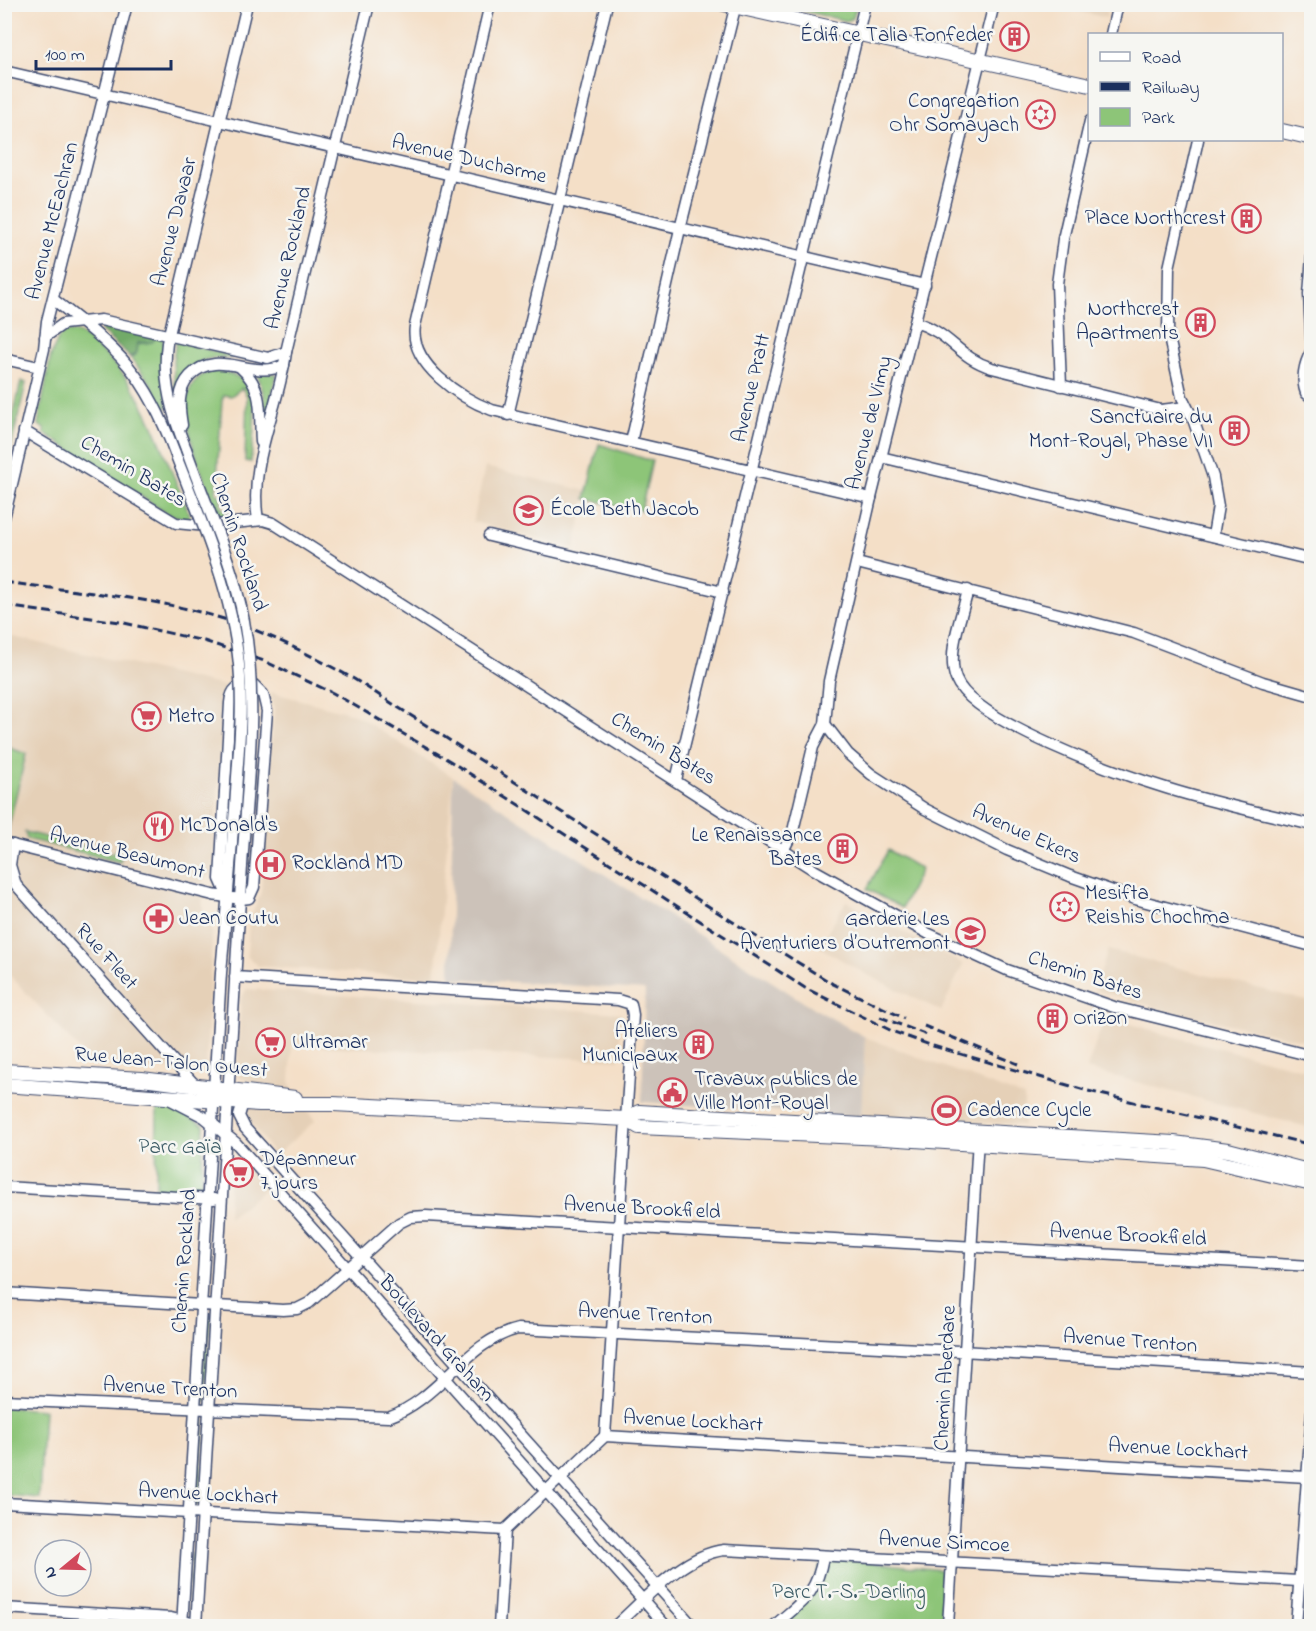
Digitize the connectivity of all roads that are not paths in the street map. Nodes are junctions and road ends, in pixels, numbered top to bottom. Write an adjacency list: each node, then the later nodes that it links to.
1 (6, 4): 11 (street)
2 (127, 4): 17 (street, Avenue McEachran)
3 (247, 4): 18 (street, Avenue Davaar)
4 (369, 4): 23 (street, Avenue Rockland)
5 (490, 4): 24 (street)
6 (607, 4): 25 (street)
7 (865, 4): 13 (street, Avenue Pratt)
8 (994, 4): 14 (street, Avenue de Vimy)
9 (1118, 4): 12 (street)
10 (732, 5): 13 (main road); 26 (street)
11 (4, 9)
12 (1111, 33)
13 (857, 36): 14 (main road); 28 (street, Avenue Pratt)
14 (981, 61): 16 (main road); 29 (street, Avenue de Vimy)
15 (4, 71): 17 (street, Avenue Ducharme)
16 (1088, 85)
17 (105, 94): 18 (street, Avenue Ducharme); 30 (street, Avenue McEachran)
18 (219, 122): 23 (street, Avenue Ducharme); 33 (street, Avenue Davaar)
19 (1088, 125): 41 (street)
20 (1283, 131): 21 (main road)
21 (1311, 138)
22 (1198, 141): 43 (street)
23 (335, 148): 24 (street, Avenue Ducharme); 35 (street, Avenue Rockland)
24 (451, 176): 25 (street, Avenue Ducharme); 44 (street)
25 (561, 201): 26 (street, Avenue Ducharme); 44 (street)
26 (680, 229): 28 (street, Avenue Ducharme); 46 (street)
27 (1311, 257): 36 (street)
28 (802, 258): 29 (street, Avenue Ducharme); 50 (street, Avenue Pratt)
29 (925, 285): 32 (street, Avenue de Vimy)
30 (54, 300): 31 (street); 34 (street, Avenue McEachran)
31 (81, 322): 33 (street); 34 (street); 48 (street)
32 (915, 322): 41 (street); 49 (street, Avenue de Vimy)
33 (168, 335): 35 (street); 48 (street, Avenue Davaar)
34 (45, 337): 39 (street, Avenue McEachran)
35 (286, 352): 38 (street, Avenue Rockland)
36 (1311, 352): 42 (street)
37 (4, 359): 39 (street)
38 (284, 365): 40 (street); 47 (street, Avenue Rockland)
39 (39, 367): 45 (street, Avenue McEachran)
40 (240, 367): 47 (street); 48 (street)
41 (1061, 386): 43 (street)
42 (1311, 398)
43 (1186, 407): 55 (street)
44 (508, 415): 46 (street)
45 (24, 431): 52 (street, Avenue McEachran); 53 (street, Chemin Bates)
46 (631, 442): 50 (street)
47 (261, 446): 53 (street, Avenue Rockland)
48 (181, 451): 66 (street, Chemin Rockland, bridge); 67 (street, Chemin Rockland, bridge)
49 (881, 457): 51 (street, Avenue de Vimy); 55 (street)
50 (753, 471): 51 (street); 59 (street, Avenue Pratt)
51 (871, 498): 57 (street, Avenue de Vimy)
52 (4, 518)
53 (258, 520): 62 (street, Chemin Bates)
54 (489, 536): 59 (street)
55 (1213, 536): 56 (street)
56 (1311, 560)
57 (857, 563): 58 (street); 61 (street, Avenue de Vimy)
58 (968, 590): 60 (street); 63 (street)
59 (723, 592): 62 (street, Avenue Pratt)
60 (1311, 696)
61 (825, 724): 65 (street, Avenue de Vimy); 68 (street, Avenue Ekers)
62 (676, 780): 65 (street, Chemin Bates)
63 (1311, 825)
64 (9, 844): 66 (street, Avenue Beaumont); 73 (street, Rue Fleet)
65 (784, 849): 70 (street, Chemin Bates)
66 (228, 897): 67 (street, Avenue Beaumont); 67 (street, Chemin Rockland); 74 (street, Chemin Rockland)
67 (240, 898): 69 (street, Chemin Rockland)
68 (1311, 946)
69 (235, 977): 74 (street, Chemin Rockland); 78 (street)
70 (1311, 1056)
71 (4, 1071): 73 (main road, Rue Jean-Talon Ouest)
72 (4, 1085): 75 (main road, Rue Jean-Talon Ouest)
73 (195, 1085): 74 (main road, Rue Jean-Talon Ouest)
74 (221, 1094): 75 (main road, Rue Jean-Talon Ouest); 76 (main road, Rue Jean-Talon Ouest); 77 (main road, Rue Jean-Talon Ouest); 79 (street, Chemin Rockland); 81 (street, Chemin Rockland)
75 (162, 1096): 79 (street, Boulevard Graham)
76 (243, 1103): 77 (main road, Rue Jean-Talon Ouest); 80 (street)
77 (333, 1104): 78 (main road, Rue Jean-Talon Ouest)
78 (626, 1119): 82 (main road, Rue Jean-Talon Ouest); 91 (street)
79 (213, 1124): 81 (street, Boulevard Graham); 89 (street, Chemin Rockland)
80 (248, 1132): 83 (street); 93 (street, Boulevard Graham)
81 (225, 1134): 83 (street, Boulevard Graham); 85 (street, Chemin Rockland)
82 (978, 1137): 86 (main road, Rue Jean-Talon Ouest); 87 (main road, Rue Jean-Talon Ouest); 92 (street, Chemin Aberdare)
83 (236, 1143): 84 (street, Boulevard Graham)
84 (246, 1153): 85 (street); 95 (street, Boulevard Graham)
85 (223, 1161): 90 (street, Chemin Rockland)
86 (1311, 1172)
87 (1311, 1184)
88 (4, 1187): 89 (street)
89 (208, 1199): 90 (street); 97 (street, Chemin Rockland)
90 (220, 1200): 98 (street, Chemin Rockland)
91 (619, 1227): 92 (street, Avenue Brookfield); 93 (street, Avenue Brookfield); 99 (street)
92 (972, 1247): 94 (street, Avenue Brookfield); 100 (street, Chemin Aberdare)
93 (361, 1256): 95 (street, Avenue Brookfield); 101 (street, Boulevard Graham)
94 (1311, 1266)
95 (348, 1269): 98 (street, Avenue Brookfield); 103 (street, Boulevard Graham)
96 (4, 1293): 97 (street, Avenue Brookfield)
97 (201, 1304): 98 (street, Avenue Brookfield); 105 (street, Chemin Rockland)
98 (214, 1305): 106 (street, Chemin Rockland)
99 (612, 1332): 100 (street, Avenue Trenton); 101 (street, Avenue Trenton); 108 (street)
100 (967, 1352): 102 (street, Avenue Trenton); 109 (street, Chemin Aberdare)
101 (460, 1366): 103 (street, Avenue Trenton); 111 (street, Boulevard Graham)
102 (1311, 1372)
103 (446, 1379): 106 (street, Avenue Trenton); 112 (street, Boulevard Graham)
104 (4, 1400): 105 (street, Avenue Trenton)
105 (195, 1409): 106 (street, Avenue Trenton); 114 (street, Chemin Rockland)
106 (209, 1410): 115 (street, Chemin Rockland)
107 (1311, 1412): 110 (street)
108 (605, 1436): 109 (street, Avenue Lockhart); 111 (street, Avenue Lockhart)
109 (961, 1458): 110 (street, Avenue Lockhart); 118 (street, Chemin Aberdare)
110 (1307, 1477): 119 (street)
111 (560, 1478): 112 (street, Avenue Lockhart); 120 (street, Boulevard Graham)
112 (545, 1491): 116 (street, Avenue Lockhart); 121 (street, Boulevard Graham)
113 (4, 1503): 114 (street, Avenue Lockhart)
114 (189, 1513): 115 (street, Avenue Lockhart); 123 (street, Chemin Rockland)
115 (202, 1514): 116 (street, Avenue Lockhart); 124 (street, Chemin Rockland)
116 (505, 1530): 125 (street)
117 (824, 1557): 118 (street, Avenue Simcoe); 120 (street, Avenue Simcoe); 129 (street)
118 (954, 1563): 119 (street, Avenue Simcoe); 130 (street, Chemin Aberdare)
119 (1298, 1581): 131 (street)
120 (658, 1588): 121 (street, Avenue Simcoe); 128 (street, Boulevard Graham)
121 (643, 1601): 126 (street, Avenue Simcoe); 127 (street, Boulevard Graham)
122 (4, 1608): 123 (street)
123 (182, 1623): 124 (street)
124 (199, 1625)
125 (499, 1626)
126 (615, 1626)
127 (666, 1626)
128 (693, 1626)
129 (774, 1626)
130 (948, 1626)
131 (1296, 1626)

